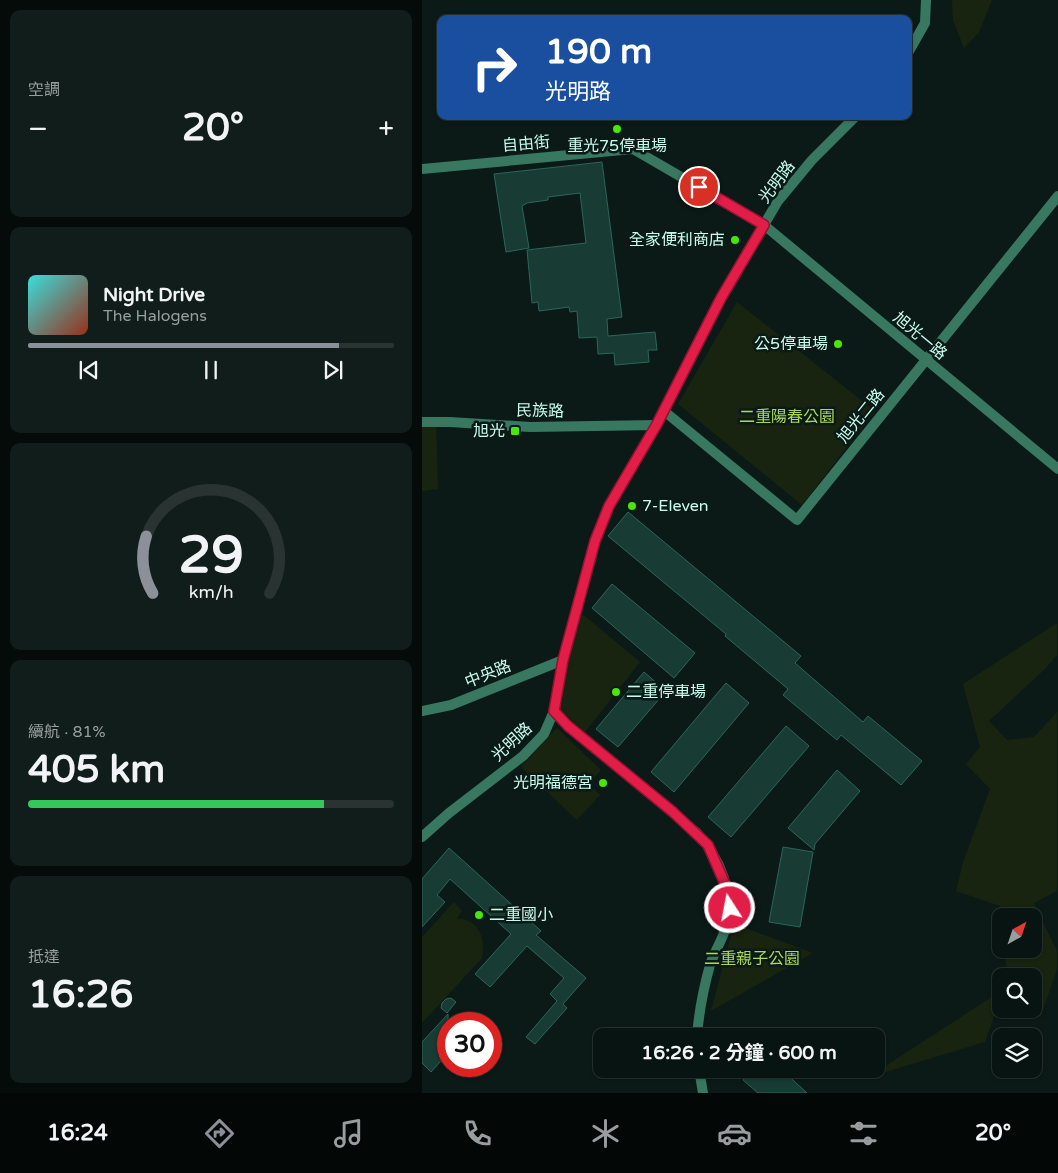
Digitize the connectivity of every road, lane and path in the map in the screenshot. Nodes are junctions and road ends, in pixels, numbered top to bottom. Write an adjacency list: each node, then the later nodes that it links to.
1 (926, 0): 2 (street)
2 (912, 46)
3 (852, 120): 7 (street, 光明路)
4 (634, 149): 5 (street, 自由街); 7 (street, 旭光一路)
5 (422, 169)
6 (1058, 196): 8 (street, 旭光二路)
7 (764, 225): 8 (street, 旭光一路); 9 (street, 光明路)
8 (926, 360): 9 (street, 旭光二路); 12 (street, 旭光一路)
9 (664, 411): 11 (street, 光明路)
10 (422, 422): 11 (street, 民族路)
11 (657, 424): 13 (street, 光明路)
12 (1058, 470)
13 (563, 660): 14 (street, 中央路); 15 (street, 光明路)
14 (422, 711)
15 (554, 711): 16 (street, 光明路); 17 (street)
16 (422, 837)
17 (698, 1028)
18 (701, 1078): 19 (street)
19 (703, 1093)

